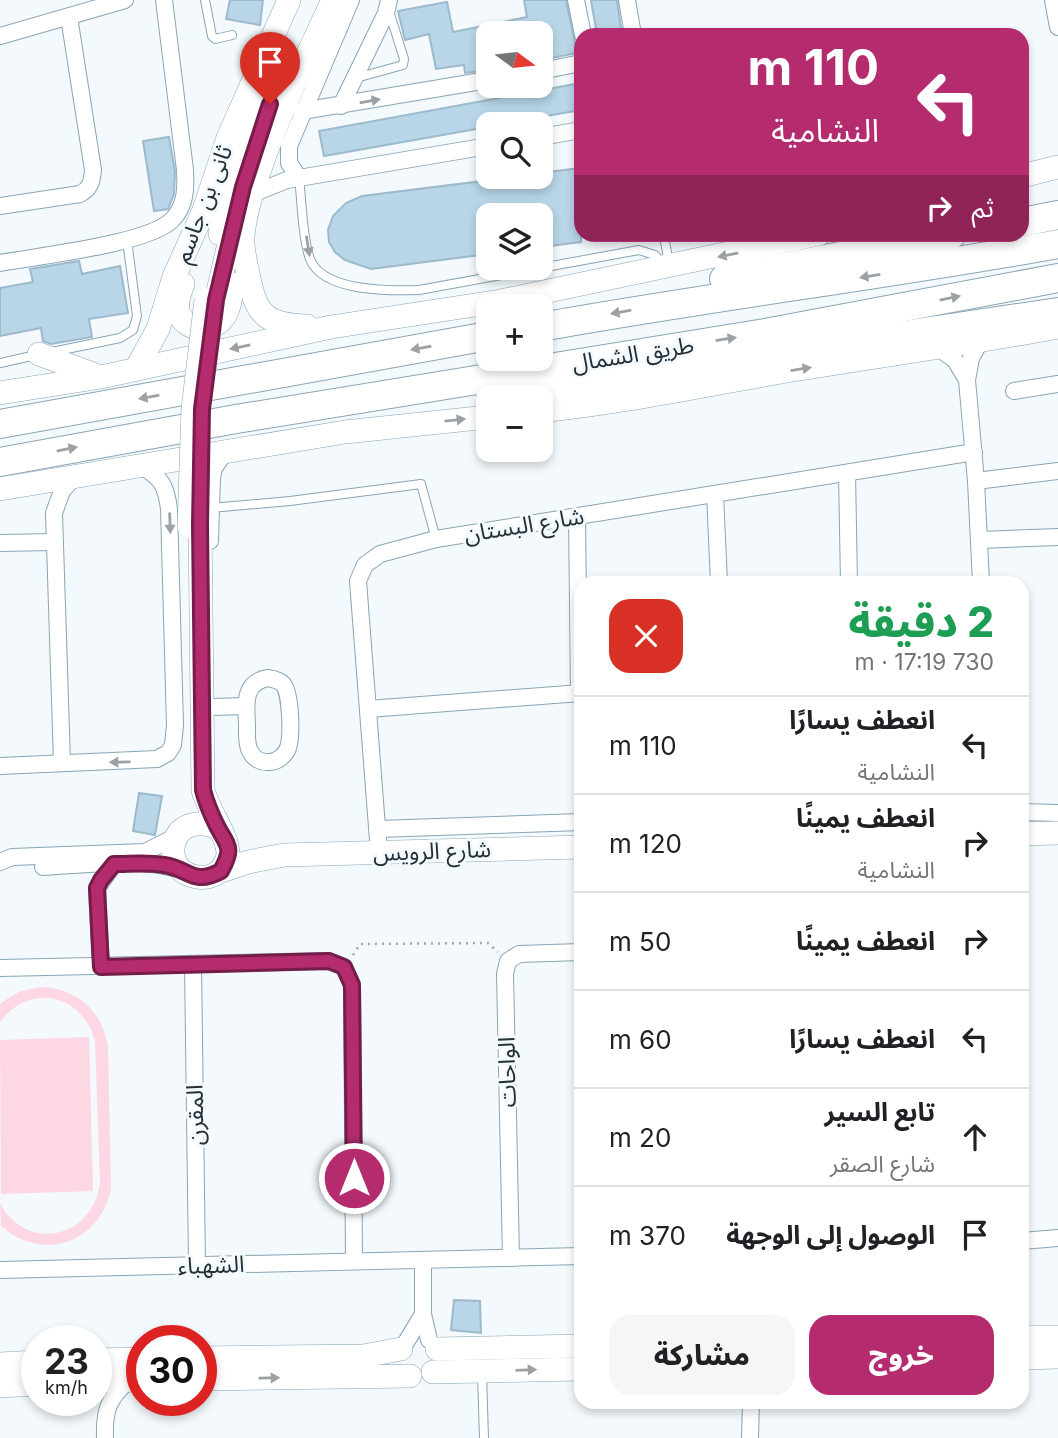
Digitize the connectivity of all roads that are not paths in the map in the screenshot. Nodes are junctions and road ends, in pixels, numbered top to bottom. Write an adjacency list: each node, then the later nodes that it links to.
1 (164, 0): 39 (street)
2 (205, 0): 17 (lane)
3 (289, 0): 35 (main road, ثانى بن جاسم)
4 (304, 0): 47 (main road)
5 (316, 0): 47 (main road)
6 (332, 0): 33 (main road, ثانى بن جاسم)
7 (351, 0): 24 (street)
8 (576, 0): 15 (street)
9 (627, 0): 16 (street)
10 (1053, 0): 14 (street)
11 (116, 1): 13 (street)
12 (388, 4): 21 (street); 21 (lane)
13 (69, 17): 18 (street); 34 (street)
14 (1058, 27)
15 (582, 28)
16 (632, 28)
17 (232, 35)
18 (0, 36)
19 (574, 64): 20 (street)
20 (553, 69)
21 (356, 78): 23 (street)
22 (476, 82): 23 (street, one-way to 22)
23 (341, 106): 24 (street)
24 (302, 111): 30 (street)
25 (574, 131): 26 (street)
26 (553, 135)
27 (476, 148): 30 (street)
28 (1058, 167): 29 (main road)
29 (1029, 174)
30 (299, 178): 33 (street); 45 (lane, one-way to 45)
31 (1058, 181): 32 (main road)
32 (1029, 187)
33 (252, 194): 38 (main road, ثانى بن جاسم)
34 (1, 202)
35 (204, 210): 38 (main road); 58 (main road, ثانى بن جاسم)
36 (1058, 215): 37 (highway)
37 (1029, 221)
38 (243, 239): 51 (main road, ثانى بن جاسم)
39 (127, 240): 44 (street); 56 (lane)
40 (665, 242): 45 (lane)
41 (783, 242): 45 (main road, one-way to 45)
42 (911, 242): 48 (highway)
43 (1058, 244): 48 (highway, طريق الشمال, one-way to 48)
44 (0, 263)
45 (667, 268): 51 (main road)
46 (1058, 278): 71 (highway, طريق الشمال, one-way to 46)
47 (211, 300): 83 (main road, bridge)
48 (660, 305): 50 (highway, طريق الشمال, one-way to 50)
49 (1058, 312): 62 (highway)
50 (553, 325)
51 (331, 327): 58 (main road, one-way to 58)
52 (1058, 327): 54 (main road, طريق الشمال)
53 (476, 338): 70 (highway, one-way to 70)
54 (980, 342): 55 (main road, طريق الشمال); 60 (street)
55 (938, 348): 60 (street); 63 (main road, طريق الشمال, one-way to 55)
56 (38, 354): 57 (lane); 59 (main road)
57 (0, 363)
58 (136, 369): 59 (main road)
59 (101, 377): 66 (main road)
60 (967, 380): 73 (street)
61 (1058, 384): 65 (street)
62 (566, 386): 63 (main road); 64 (highway)
63 (698, 386): 68 (main road, طريق الشمال)
64 (553, 388)
65 (1014, 391)
66 (0, 393)
67 (476, 399): 71 (highway)
68 (553, 410)
69 (476, 418): 72 (main road, one-way to 69)
70 (0, 424)
71 (206, 425): 74 (highway, طريق الشمال, one-way to 71)
72 (226, 451): 75 (main road); 83 (street)
73 (974, 452): 77 (street, شارع البستان); 79 (street)
74 (0, 462)
75 (141, 466): 78 (main road); 81 (street)
76 (1058, 471): 79 (street)
77 (847, 473): 82 (street, شارع البستان); 92 (street)
78 (75, 477): 80 (main road); 85 (street)
79 (976, 481): 88 (street)
80 (0, 489)
81 (167, 493): 83 (street); 98 (street, one-way to 98)
82 (715, 494): 84 (street, شارع البستان); 91 (street)
83 (202, 514): 87 (lane); 96 (street); 100 (main road); 105 (main road)
84 (577, 516): 87 (street, شارع البستان); 90 (street)
85 (54, 536): 89 (street); 98 (street)
86 (1058, 537): 88 (street)
87 (436, 539): 97 (street, شارع البستان)
88 (980, 540): 93 (street)
89 (0, 544)
90 (578, 576)
91 (719, 576)
92 (849, 576)
93 (981, 576)
94 (574, 693): 97 (street)
95 (246, 706): 95 (street); 96 (street)
96 (212, 708): 100 (street)
97 (368, 709): 104 (street, شارع البستان)
98 (62, 763): 99 (street)
99 (0, 766)
100 (203, 790): 107 (main road)
101 (1029, 813): 102 (street)
102 (1058, 813)
103 (574, 822): 104 (street)
104 (378, 829): 110 (street, شارع البستان)
105 (181, 831): 107 (main road); 112 (street); 115 (main road)
106 (1058, 833): 108 (main road)
107 (223, 834): 111 (main road, شارع الرويس); 116 (main road)
108 (1029, 834)
109 (574, 847): 110 (main road, شارع الرويس)
110 (379, 853): 111 (main road, شارع الرويس)
111 (284, 855): 116 (main road, شارع الرويس)
112 (2, 862): 114 (street)
113 (114, 864): 114 (street); 115 (street); 117 (street)
114 (76, 866): 117 (street)
115 (180, 870): 116 (main road)
116 (221, 871)
117 (97, 888): 120 (street)
118 (574, 952): 125 (street, الواحات)
119 (193, 964): 120 (street); 127 (street); 128 (street, المقرن)
120 (101, 967): 121 (street)
121 (0, 968)
122 (1058, 1238): 123 (street)
123 (1029, 1240)
124 (574, 1256): 125 (street, الشهباء)
125 (511, 1258): 126 (street, الشهباء)
126 (423, 1260): 127 (street, الشهباء); 130 (street)
127 (354, 1261): 128 (street, الشهباء)
128 (197, 1265): 129 (street, الشهباء)
129 (0, 1270)
130 (423, 1314): 133 (street); 135 (street)
131 (1029, 1337): 132 (main road)
132 (1058, 1337)
133 (433, 1345): 134 (main road); 135 (main road); 143 (main road)
134 (574, 1346)
135 (403, 1347): 137 (main road); 144 (main road)
136 (1058, 1357): 138 (main road)
137 (217, 1358)
138 (1029, 1358)
139 (21, 1363): 140 (main road)
140 (0, 1364)
141 (574, 1369): 142 (main road, one-way to 141)
142 (482, 1371): 143 (main road); 153 (lane)
143 (433, 1372): 144 (main road)
144 (410, 1376): 145 (main road, one-way to 144)
145 (217, 1379)
146 (21, 1385): 147 (main road)
147 (0, 1386)
148 (126, 1386): 149 (street)
149 (112, 1398)
150 (751, 1409): 154 (street)
151 (104, 1416): 152 (street)
152 (105, 1438)
153 (484, 1438)
154 (750, 1438)

